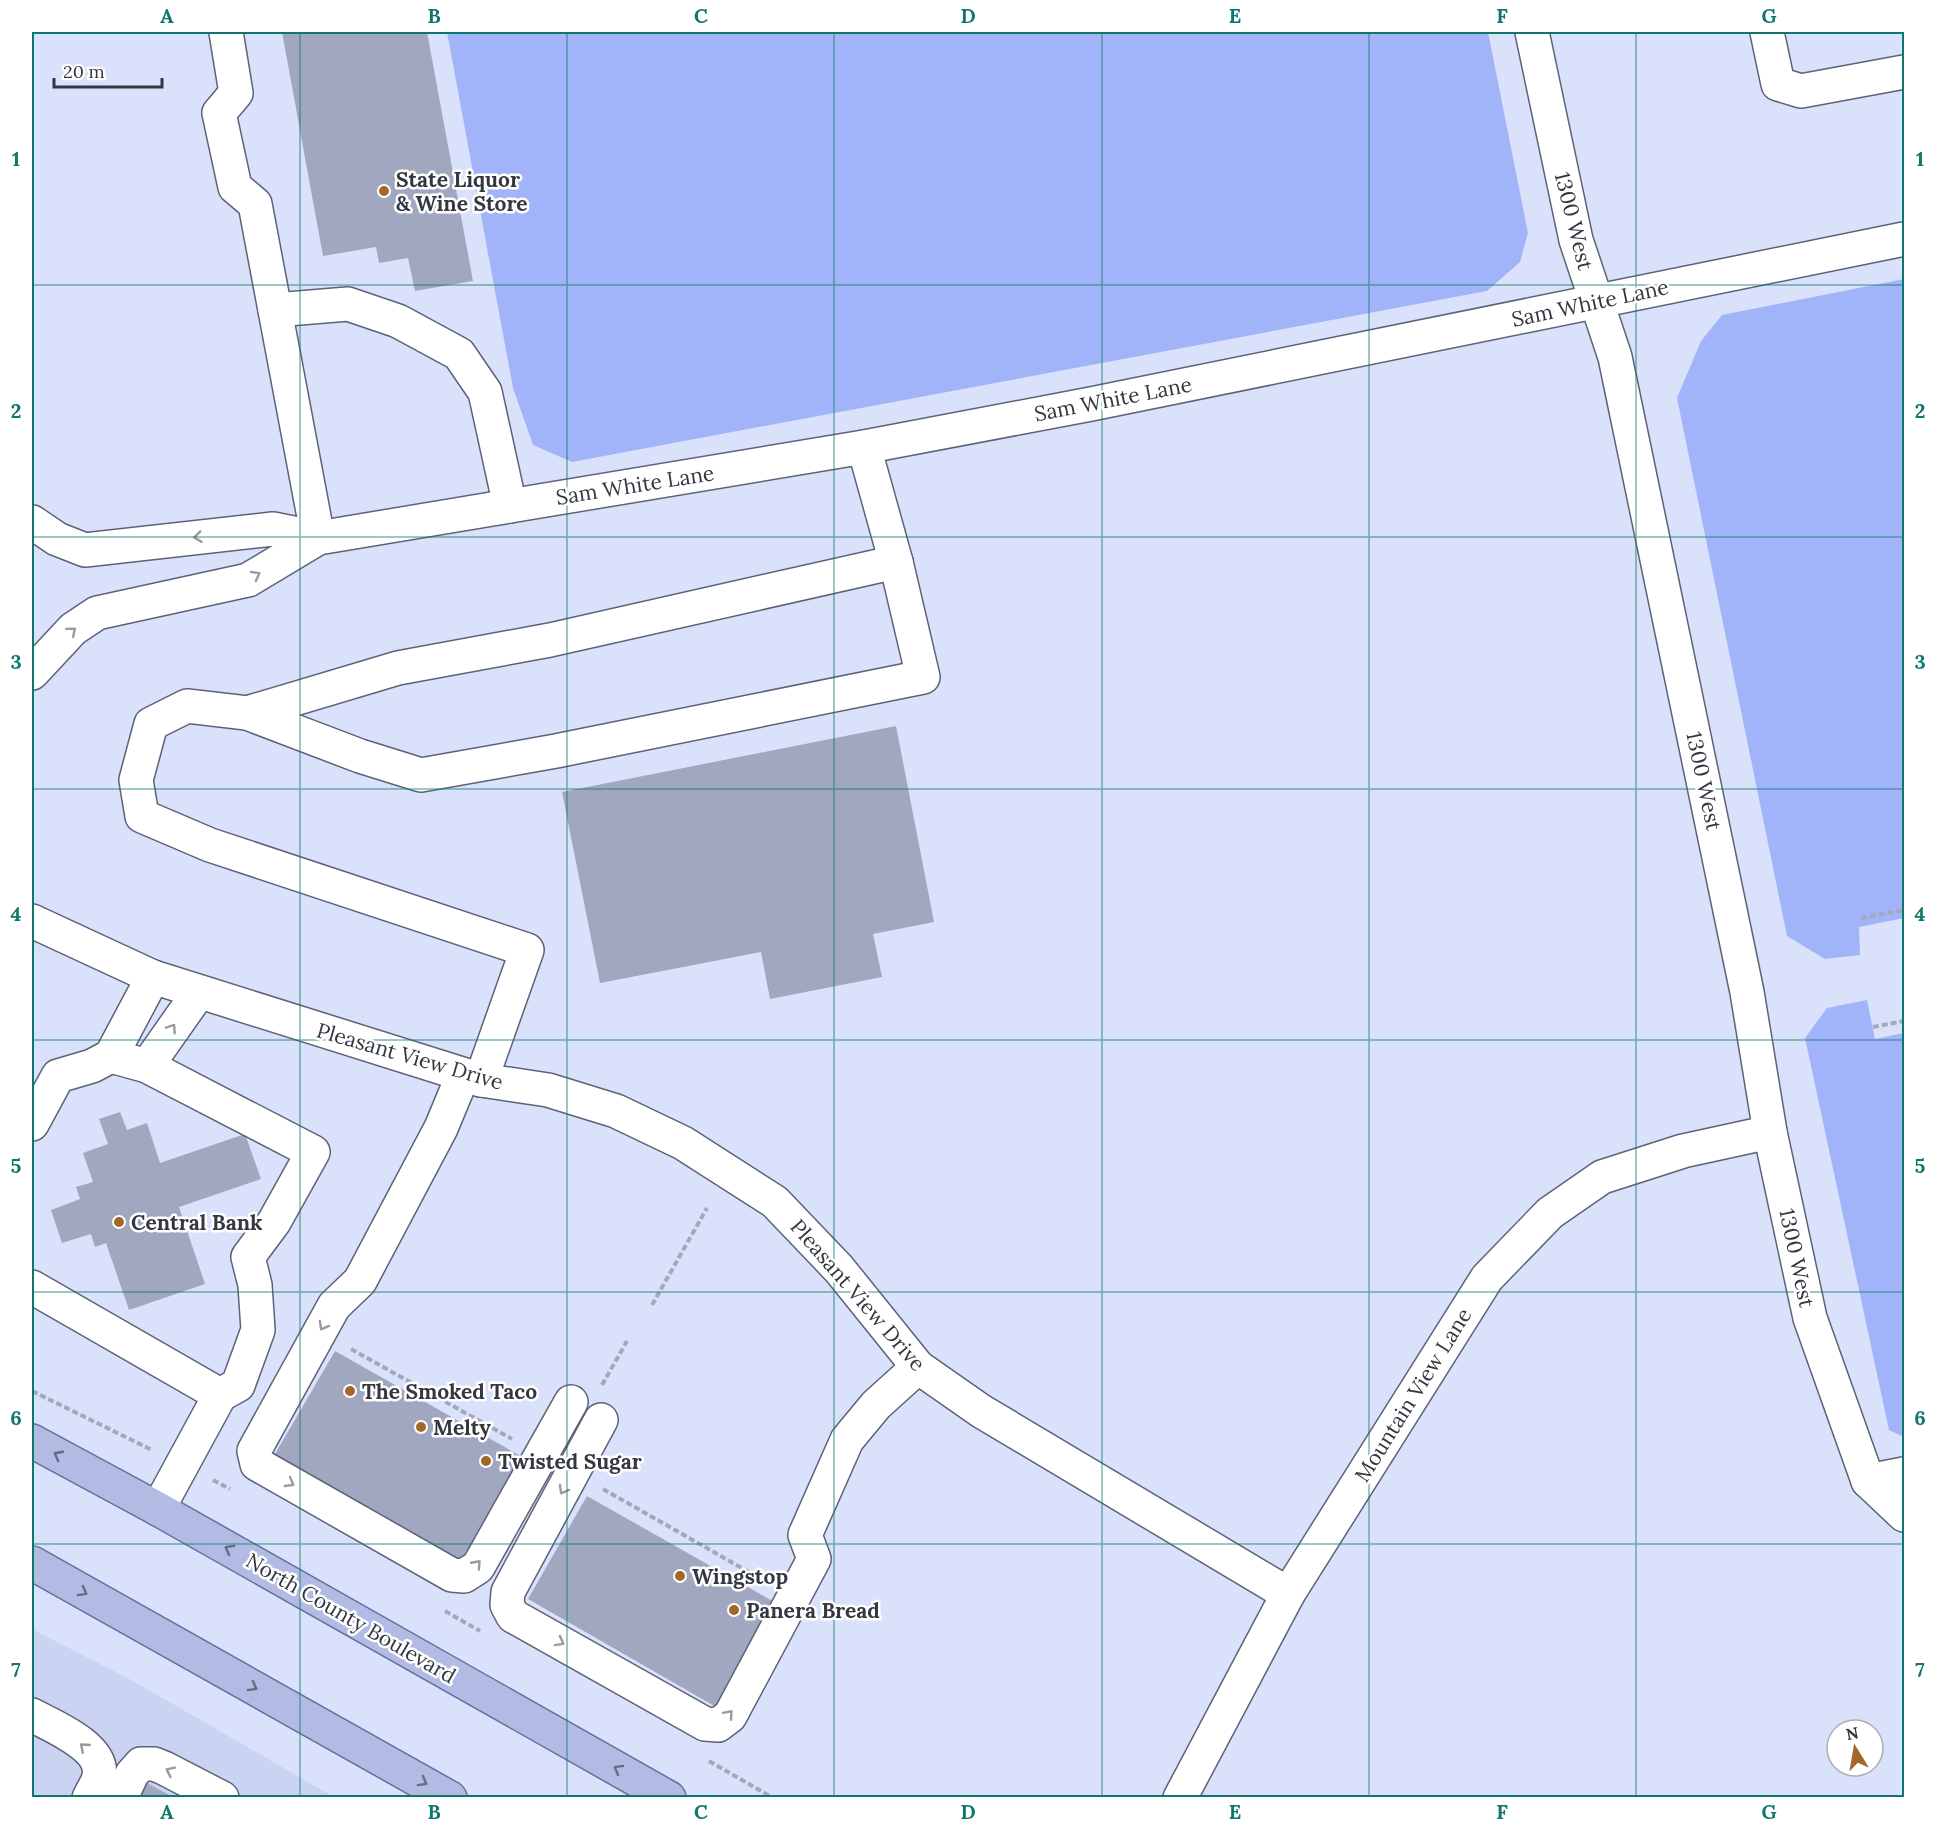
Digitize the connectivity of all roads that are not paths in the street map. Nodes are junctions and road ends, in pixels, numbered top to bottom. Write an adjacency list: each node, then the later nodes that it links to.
1 (226, 32): 7 (street)
2 (1532, 32): 6 (street, 1300 West)
3 (1767, 32): 4 (street)
4 (1905, 72)
5 (1905, 239): 6 (street, Sam White Lane)
6 (1597, 302): 8 (street, Sam White Lane); 22 (street, 1300 West)
7 (276, 310): 9 (street); 11 (street)
8 (864, 447): 9 (street, Sam White Lane); 12 (street)
9 (510, 506): 11 (street, Sam White Lane)
10 (32, 522): 11 (street, Sam White Lane, one-way to 10)
11 (318, 538): 13 (street, Sam White Lane, one-way to 11)
12 (896, 562): 14 (street); 14 (street)
13 (32, 673)
14 (248, 712): 20 (street)
15 (32, 921): 16 (street, Pleasant View Drive)
16 (153, 977): 17 (street, Pleasant View Drive); 18 (street)
17 (199, 992): 19 (street, one-way to 17); 20 (street, Pleasant View Drive)
18 (111, 1056): 19 (street); 21 (street)
19 (147, 1066): 25 (street)
20 (472, 1078): 24 (street, Pleasant View Drive); 24 (street, one-way to 24)
21 (32, 1124)
22 (1770, 1132): 28 (street, 1300 West); 32 (street, Mountain View Lane)
23 (32, 1287): 25 (street)
24 (918, 1367): 32 (street, Pleasant View Drive)
25 (220, 1395): 29 (street)
26 (32, 1441): 29 (main road, North County Boulevard, one-way to 26)
27 (1905, 1474): 28 (street)
28 (1868, 1481): 30 (street, 1300 West)
29 (158, 1509): 38 (main road, North County Boulevard, one-way to 29)
30 (1905, 1515)
31 (32, 1563): 37 (main road, one-way to 37)
32 (1288, 1594): 39 (street, Mountain View Lane)
33 (32, 1715): 34 (street, one-way to 33)
34 (89, 1797)
35 (121, 1797): 36 (street, one-way to 35)
36 (222, 1797)
37 (450, 1797)
38 (669, 1797)
39 (1180, 1797)

